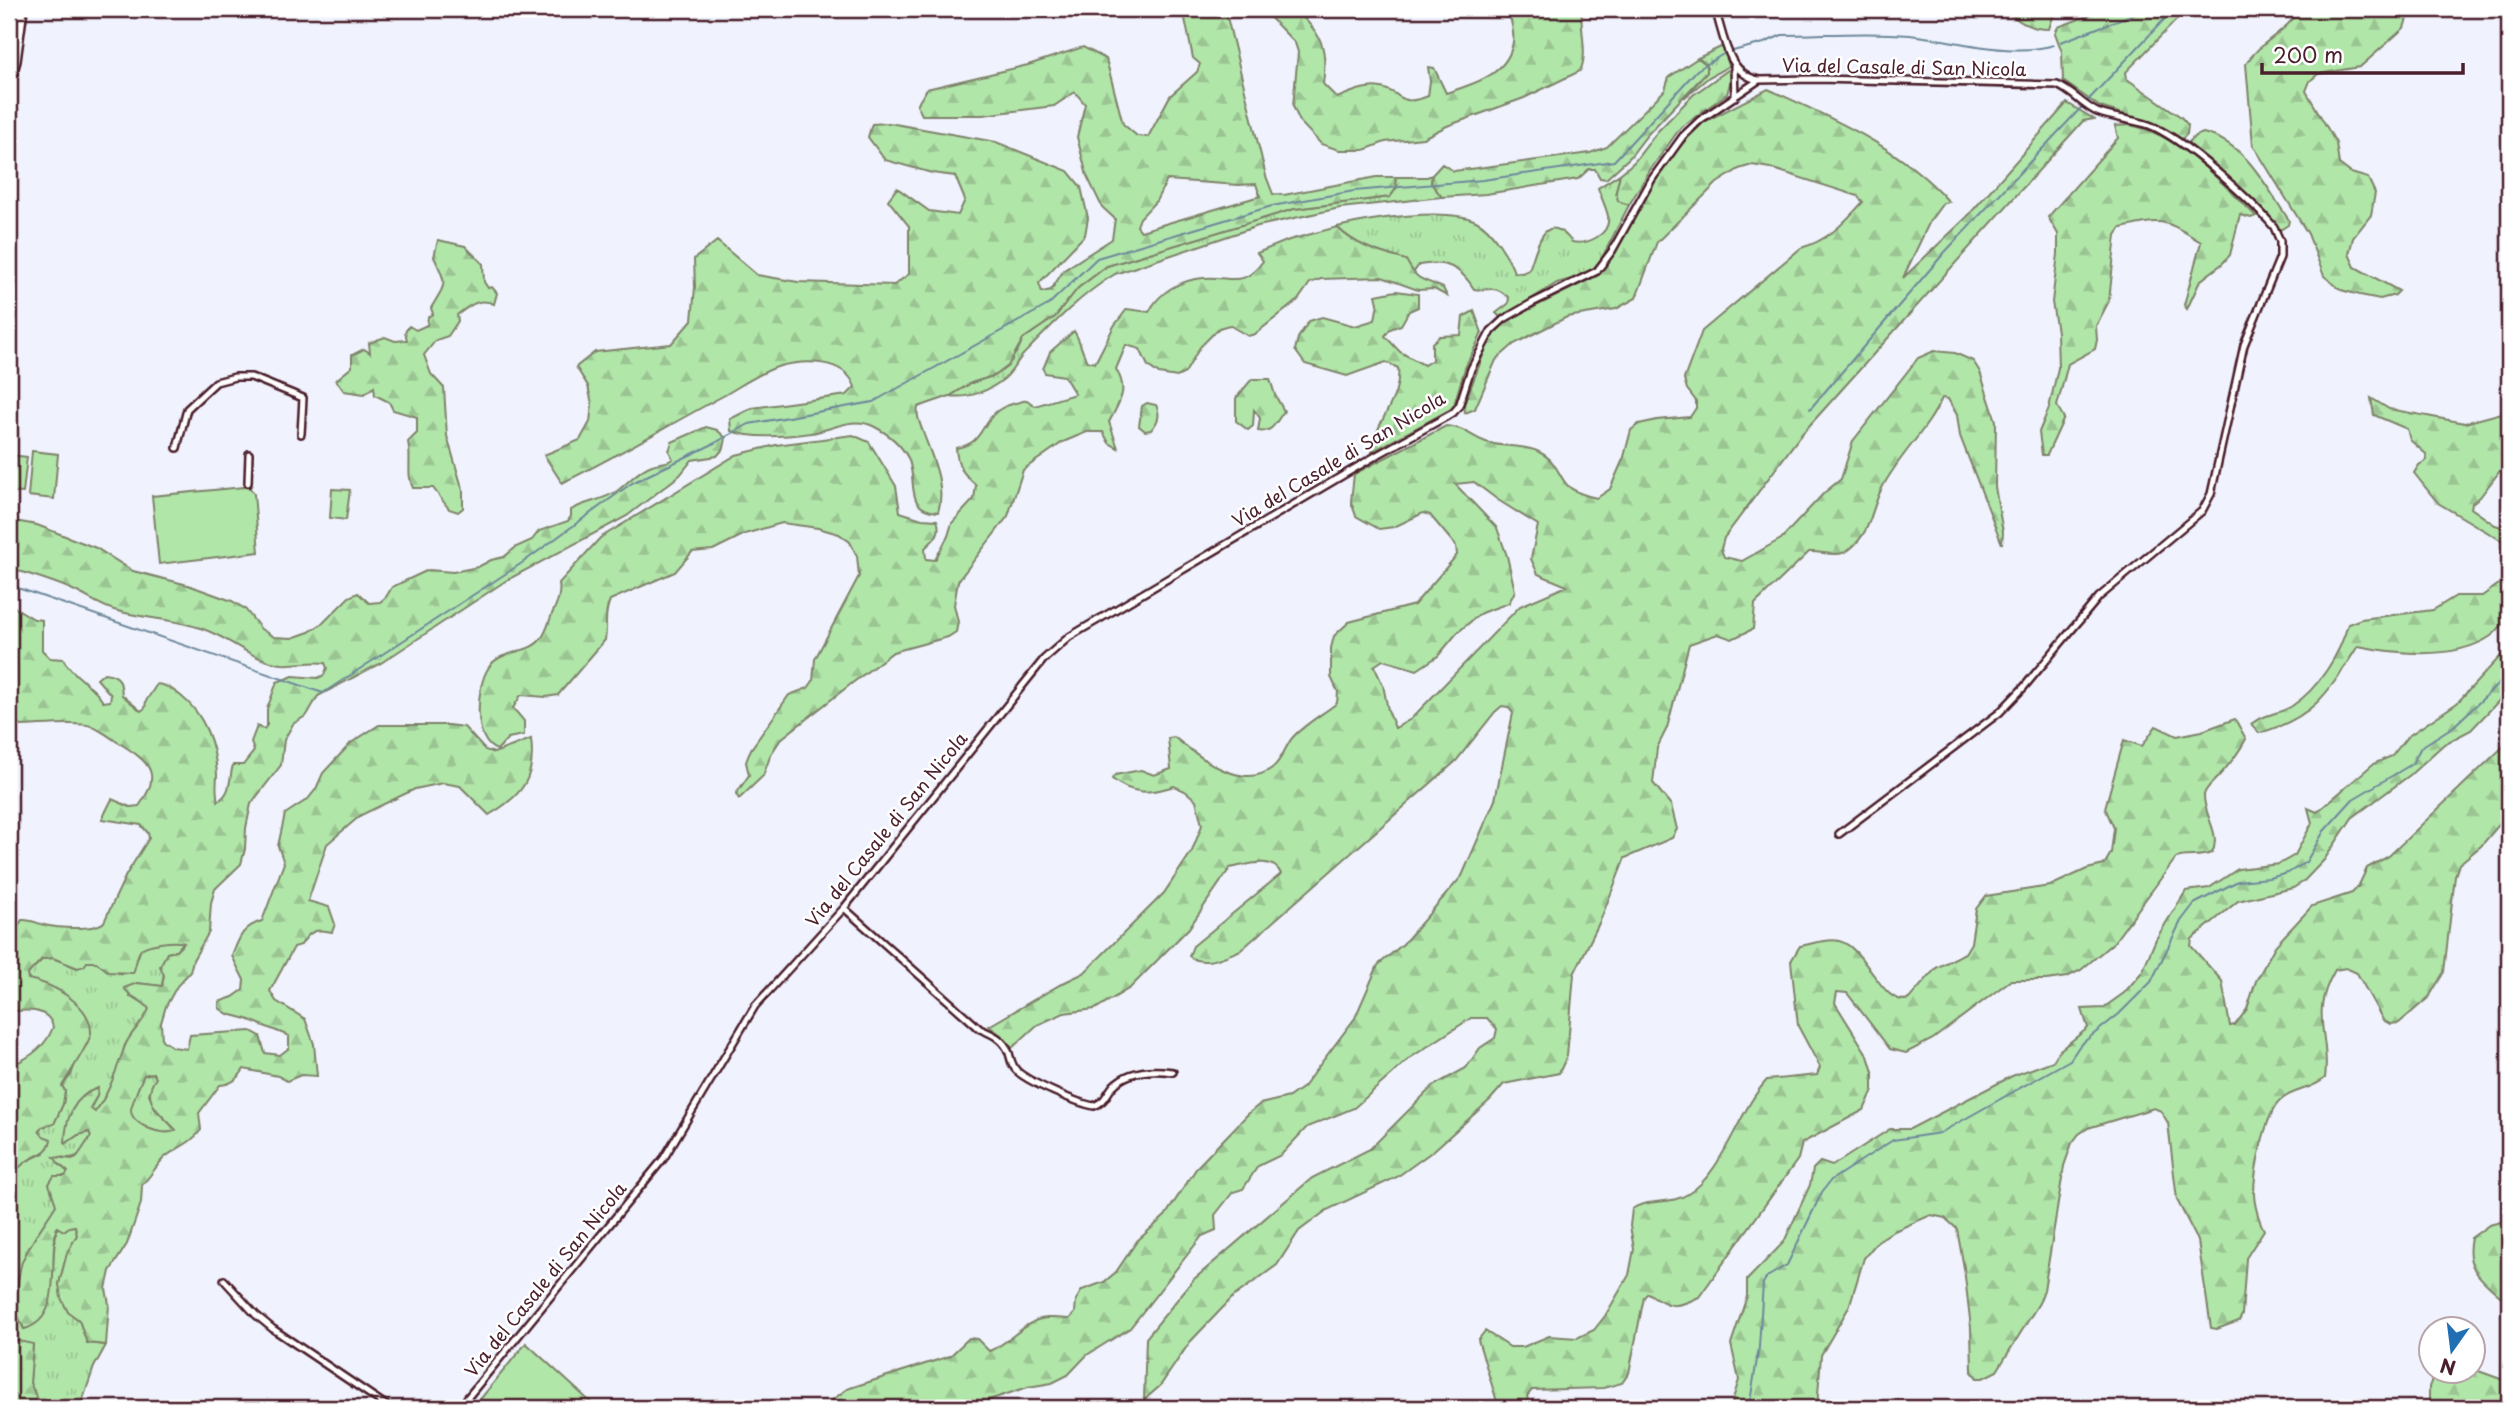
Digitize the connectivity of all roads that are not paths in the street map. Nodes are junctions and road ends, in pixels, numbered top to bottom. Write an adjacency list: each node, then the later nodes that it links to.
1 (23, 9): 5 (main road)
2 (1716, 9): 3 (street)
3 (1734, 66): 4 (street); 6 (street)
4 (1759, 80): 6 (street, Via del Casale di San Nicola); 11 (street, Via del Casale di San Nicola)
5 (9, 85)
6 (1735, 97): 12 (street, Via del Casale di San Nicola)
7 (301, 434): 8 (street)
8 (177, 448)
9 (249, 454): 10 (street)
10 (248, 483)
11 (1839, 834)
12 (844, 908): 13 (street); 16 (street, Via del Casale di San Nicola)
13 (1173, 1072)
14 (225, 1280): 15 (street)
15 (390, 1408)
16 (459, 1408)

